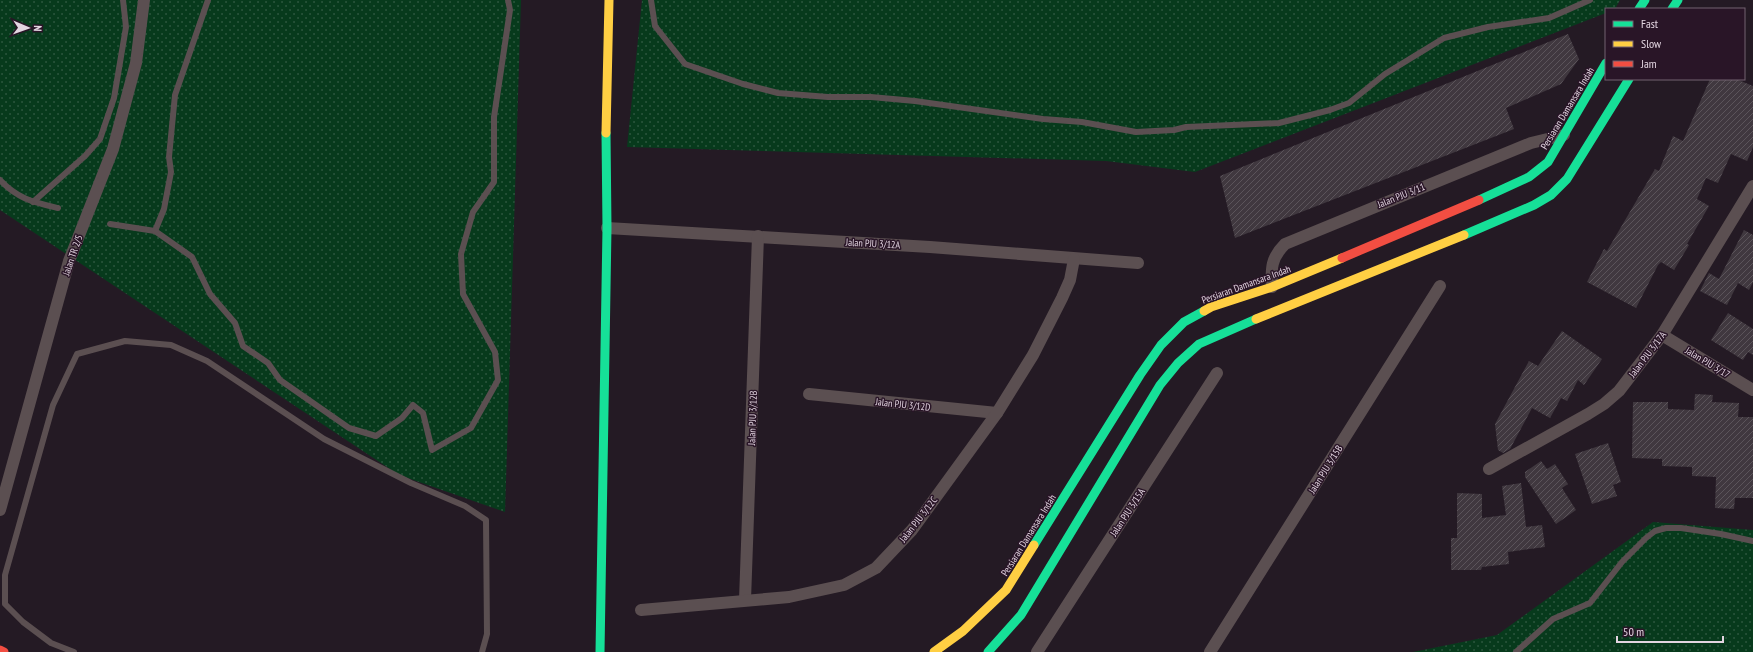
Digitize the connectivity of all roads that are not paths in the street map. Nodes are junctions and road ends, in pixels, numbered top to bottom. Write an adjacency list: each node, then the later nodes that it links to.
1 (123, 0): 13 (lane)
2 (144, 0): 29 (street, Jalan TR 2/5)
3 (208, 0): 17 (lane)
4 (508, 0): 17 (lane)
5 (609, 0): 16 (main road)
6 (650, 0): 7 (lane)
7 (1590, 0)
8 (1605, 65): 10 (main road, Persiaran Damansara Indah)
9 (1628, 80): 40 (main road)
10 (1564, 135): 22 (main road, Persiaran Damansara Indah); 22 (street, Jalan PJU 3/11)
11 (0, 180): 13 (lane)
12 (1753, 186): 23 (street, Jalan PJU 3/17A)
13 (33, 202): 14 (lane)
14 (58, 208)
15 (110, 224): 17 (lane)
16 (607, 228): 18 (street, Jalan PJU 3/12A); 38 (main road)
17 (155, 232)
18 (758, 236): 19 (street, Jalan PJU 3/12A); 31 (street, Jalan PJU 3/12B)
19 (1074, 259): 20 (street, Jalan PJU 3/12A); 27 (street, Jalan PJU 3/12C)
20 (1138, 262)
21 (1440, 286): 42 (street, Jalan PJU 3/15B)
22 (1272, 288): 33 (main road, Persiaran Damansara Indah)
23 (1662, 335): 25 (street, Jalan PJU 3/17); 28 (street, Jalan PJU 3/17A)
24 (1217, 373): 41 (street, Jalan PJU 3/15A)
25 (1753, 390)
26 (809, 394): 27 (street, Jalan PJU 3/12D)
27 (997, 413): 31 (street, Jalan PJU 3/12C)
28 (1489, 469)
29 (0, 510)
30 (1753, 541): 43 (lane)
31 (745, 600): 32 (street, Jalan PJU 3/12C)
32 (641, 610)
33 (950, 648): 39 (main road, Persiaran Damansara Indah)
34 (0, 650): 35 (main road)
35 (4, 652)
36 (74, 652): 37 (lane)
37 (482, 652)
38 (600, 652)
39 (934, 652)
40 (988, 652)
41 (1037, 652)
42 (1210, 652)
43 (1516, 652)

